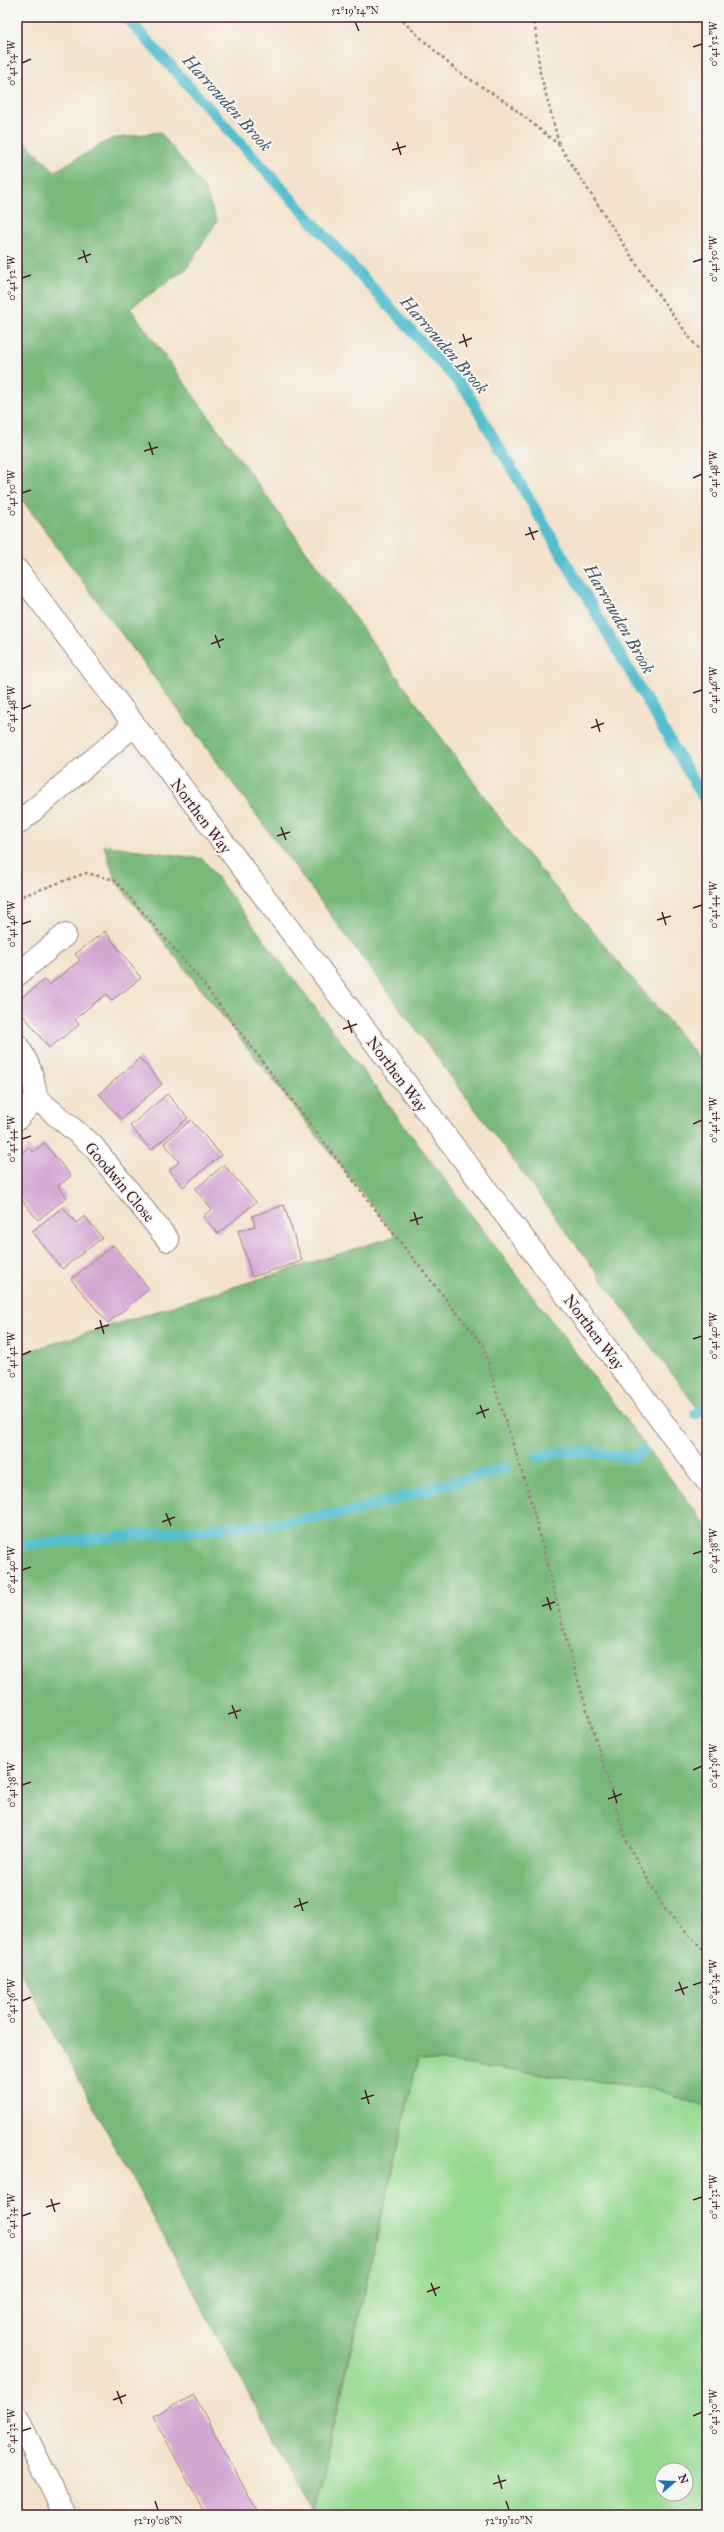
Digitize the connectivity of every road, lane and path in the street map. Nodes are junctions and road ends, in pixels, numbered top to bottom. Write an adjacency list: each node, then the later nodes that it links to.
1 (398, 17): 3 (path)
2 (534, 17): 3 (path)
3 (559, 145): 4 (path)
4 (707, 361)
5 (17, 570): 6 (main road, Northen Way)
6 (133, 726): 7 (main road); 15 (main road, Northen Way)
7 (17, 824)
8 (17, 898): 16 (path)
9 (65, 935): 10 (main road)
10 (17, 975)
11 (17, 1045): 12 (main road)
12 (36, 1098): 13 (main road); 14 (main road, Goodwin Close)
13 (17, 1119)
14 (168, 1240)
15 (707, 1481)
16 (707, 1955)
17 (17, 2417): 18 (main road)
18 (65, 2515)

